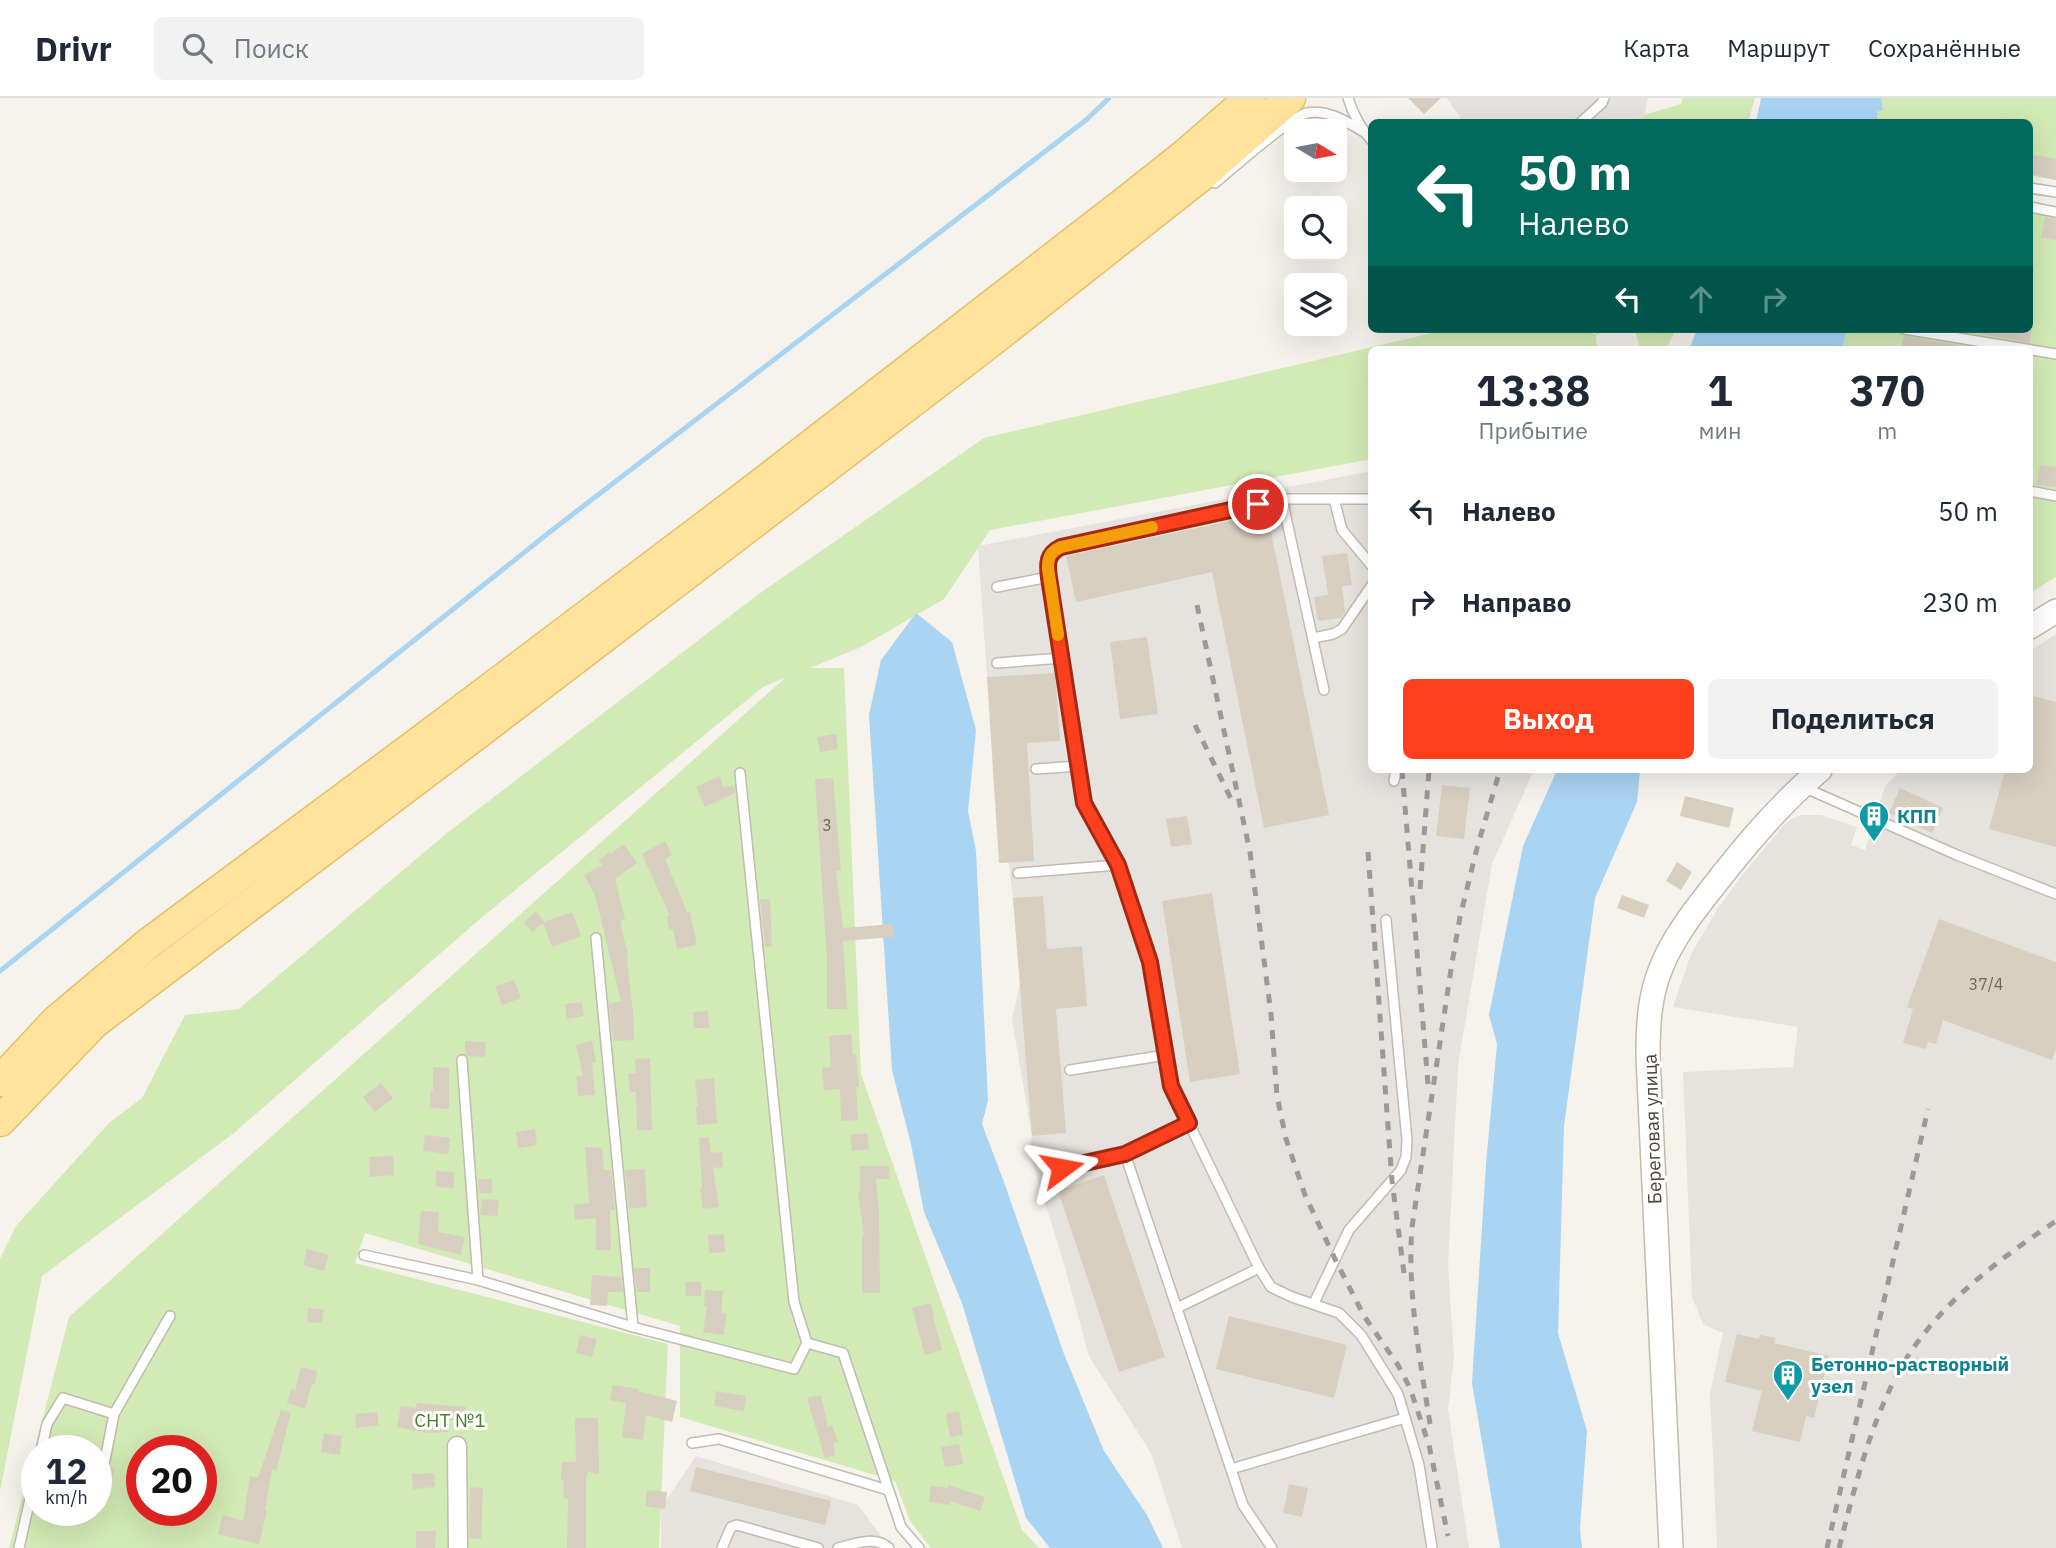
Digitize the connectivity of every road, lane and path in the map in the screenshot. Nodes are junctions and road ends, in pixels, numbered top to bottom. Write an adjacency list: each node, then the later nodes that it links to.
1 (1250, 98): 49 (main road)
2 (1290, 98): 14 (main road)
3 (1348, 98): 6 (lane)
4 (1604, 98): 5 (lane)
5 (1584, 119)
6 (1364, 132): 7 (lane); 9 (lane)
7 (1368, 136)
8 (2033, 188): 10 (lane)
9 (1202, 191)
10 (2056, 192)
11 (1190, 197): 14 (lane)
12 (2033, 208): 13 (lane)
13 (2056, 212)
14 (1144, 221): 50 (main road)
15 (1928, 333): 16 (lane)
16 (2007, 346)
17 (2033, 350): 18 (lane)
18 (2056, 354)
19 (2033, 492): 20 (lane)
20 (2056, 496)
21 (1282, 499): 22 (lane); 25 (lane); 30 (lane)
22 (1334, 499): 23 (lane); 24 (lane)
23 (1368, 499)
24 (1368, 561)
25 (1049, 578): 26 (lane); 31 (lane)
26 (997, 587)
27 (1368, 592): 30 (lane)
28 (2056, 611): 29 (street)
29 (2033, 625)
30 (1312, 638): 33 (lane)
31 (1062, 658): 32 (lane); 34 (lane)
32 (997, 663)
33 (1324, 690)
34 (1079, 766): 35 (lane); 41 (lane)
35 (1036, 769)
36 (740, 773): 61 (lane)
37 (1395, 773): 39 (lane)
38 (1817, 773): 40 (street, Береговая улица)
39 (1394, 780)
40 (1801, 786): 43 (lane); 80 (street, Береговая улица)
41 (1118, 865): 42 (lane); 46 (lane)
42 (1018, 873)
43 (2056, 894)
44 (1386, 920): 57 (lane)
45 (596, 939): 60 (lane)
46 (1166, 1055): 48 (lane); 51 (lane)
47 (462, 1060): 56 (lane)
48 (1070, 1070)
49 (0, 1081)
50 (0, 1121)
51 (1189, 1123): 52 (lane); 55 (lane)
52 (1125, 1154): 53 (lane); 58 (lane)
53 (1062, 1168)
54 (364, 1255): 56 (lane)
55 (1259, 1268): 57 (lane); 58 (lane)
56 (478, 1280): 60 (lane)
57 (1314, 1303): 63 (lane)
58 (1177, 1308): 68 (lane)
59 (170, 1316): 62 (lane)
60 (633, 1327): 61 (lane)
61 (807, 1343): 69 (lane)
62 (114, 1414): 64 (lane); 65 (lane)
63 (1405, 1418): 68 (lane); 79 (lane)
64 (45, 1435)
65 (110, 1435)
66 (692, 1444): 69 (lane)
67 (457, 1446): 72 (street)
68 (1231, 1469): 78 (lane)
69 (888, 1490): 77 (lane)
70 (24, 1526): 71 (lane)
71 (19, 1548)
72 (458, 1548)
73 (722, 1548): 74 (lane)
74 (818, 1548)
75 (838, 1548): 76 (lane)
76 (889, 1548)
77 (919, 1548)
78 (1272, 1548)
79 (1433, 1548)
80 (1671, 1548)

